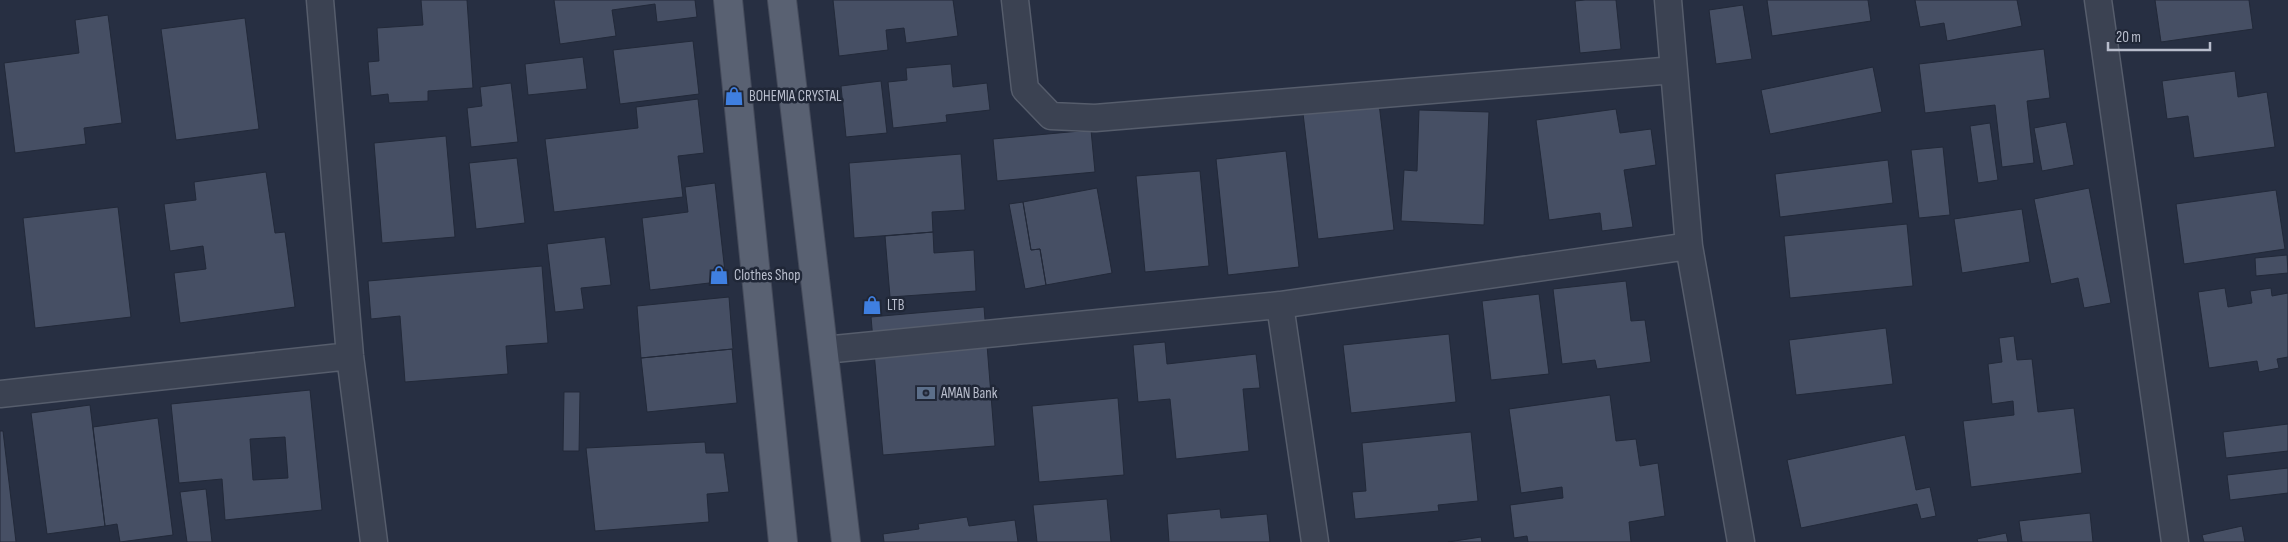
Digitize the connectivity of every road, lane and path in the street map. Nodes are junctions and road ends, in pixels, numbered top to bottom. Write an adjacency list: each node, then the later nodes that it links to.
1 (320, 0): 11 (street)
2 (728, 0): 14 (main road)
3 (782, 0): 10 (main road)
4 (1015, 0): 7 (street)
5 (1668, 0): 7 (street)
6 (2098, 0): 18 (street)
7 (1674, 70): 8 (street)
8 (1690, 246): 9 (street); 17 (street)
9 (1280, 305): 10 (street); 16 (street)
10 (824, 350): 15 (main road)
11 (350, 356): 12 (street); 13 (street)
12 (0, 394)
13 (374, 542)
14 (783, 542)
15 (846, 542)
16 (1316, 542)
17 (1741, 542)
18 (2175, 542)

